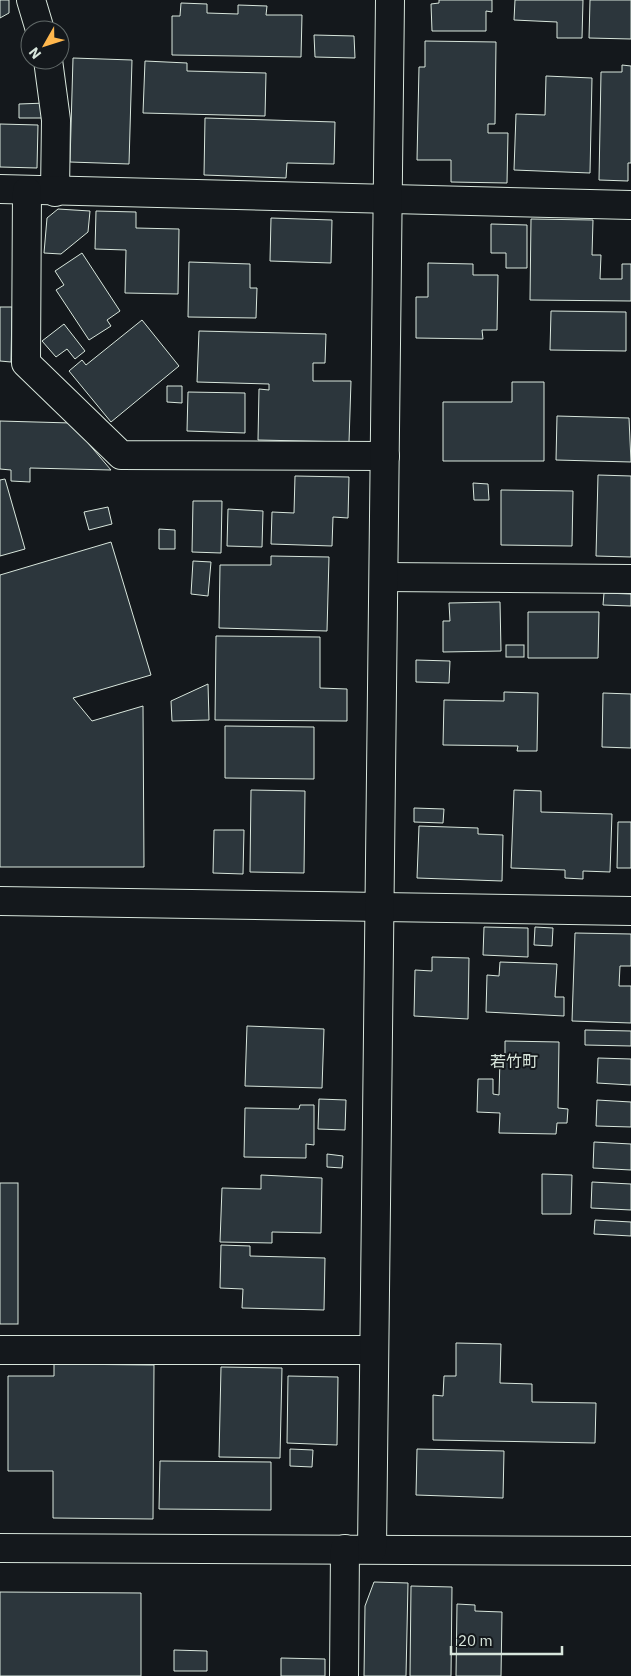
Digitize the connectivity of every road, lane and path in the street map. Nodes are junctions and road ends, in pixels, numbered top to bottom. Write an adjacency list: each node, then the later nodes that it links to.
1 (31, 0): 3 (street)
2 (390, 0): 8 (street)
3 (37, 20)
4 (49, 70): 7 (street)
5 (0, 189): 6 (street)
6 (27, 190): 7 (street); 10 (street)
7 (55, 192): 8 (street)
8 (388, 200): 9 (street); 10 (street)
9 (631, 204)
10 (385, 456): 11 (street)
11 (384, 577): 12 (street); 14 (street)
12 (631, 579)
13 (0, 901): 14 (street)
14 (379, 909): 15 (street); 17 (street)
15 (631, 911)
16 (0, 1350): 17 (street)
17 (374, 1350): 20 (street)
18 (0, 1548): 19 (street)
19 (345, 1549): 20 (street); 22 (street)
20 (372, 1549): 21 (street)
21 (631, 1551)
22 (344, 1676)

